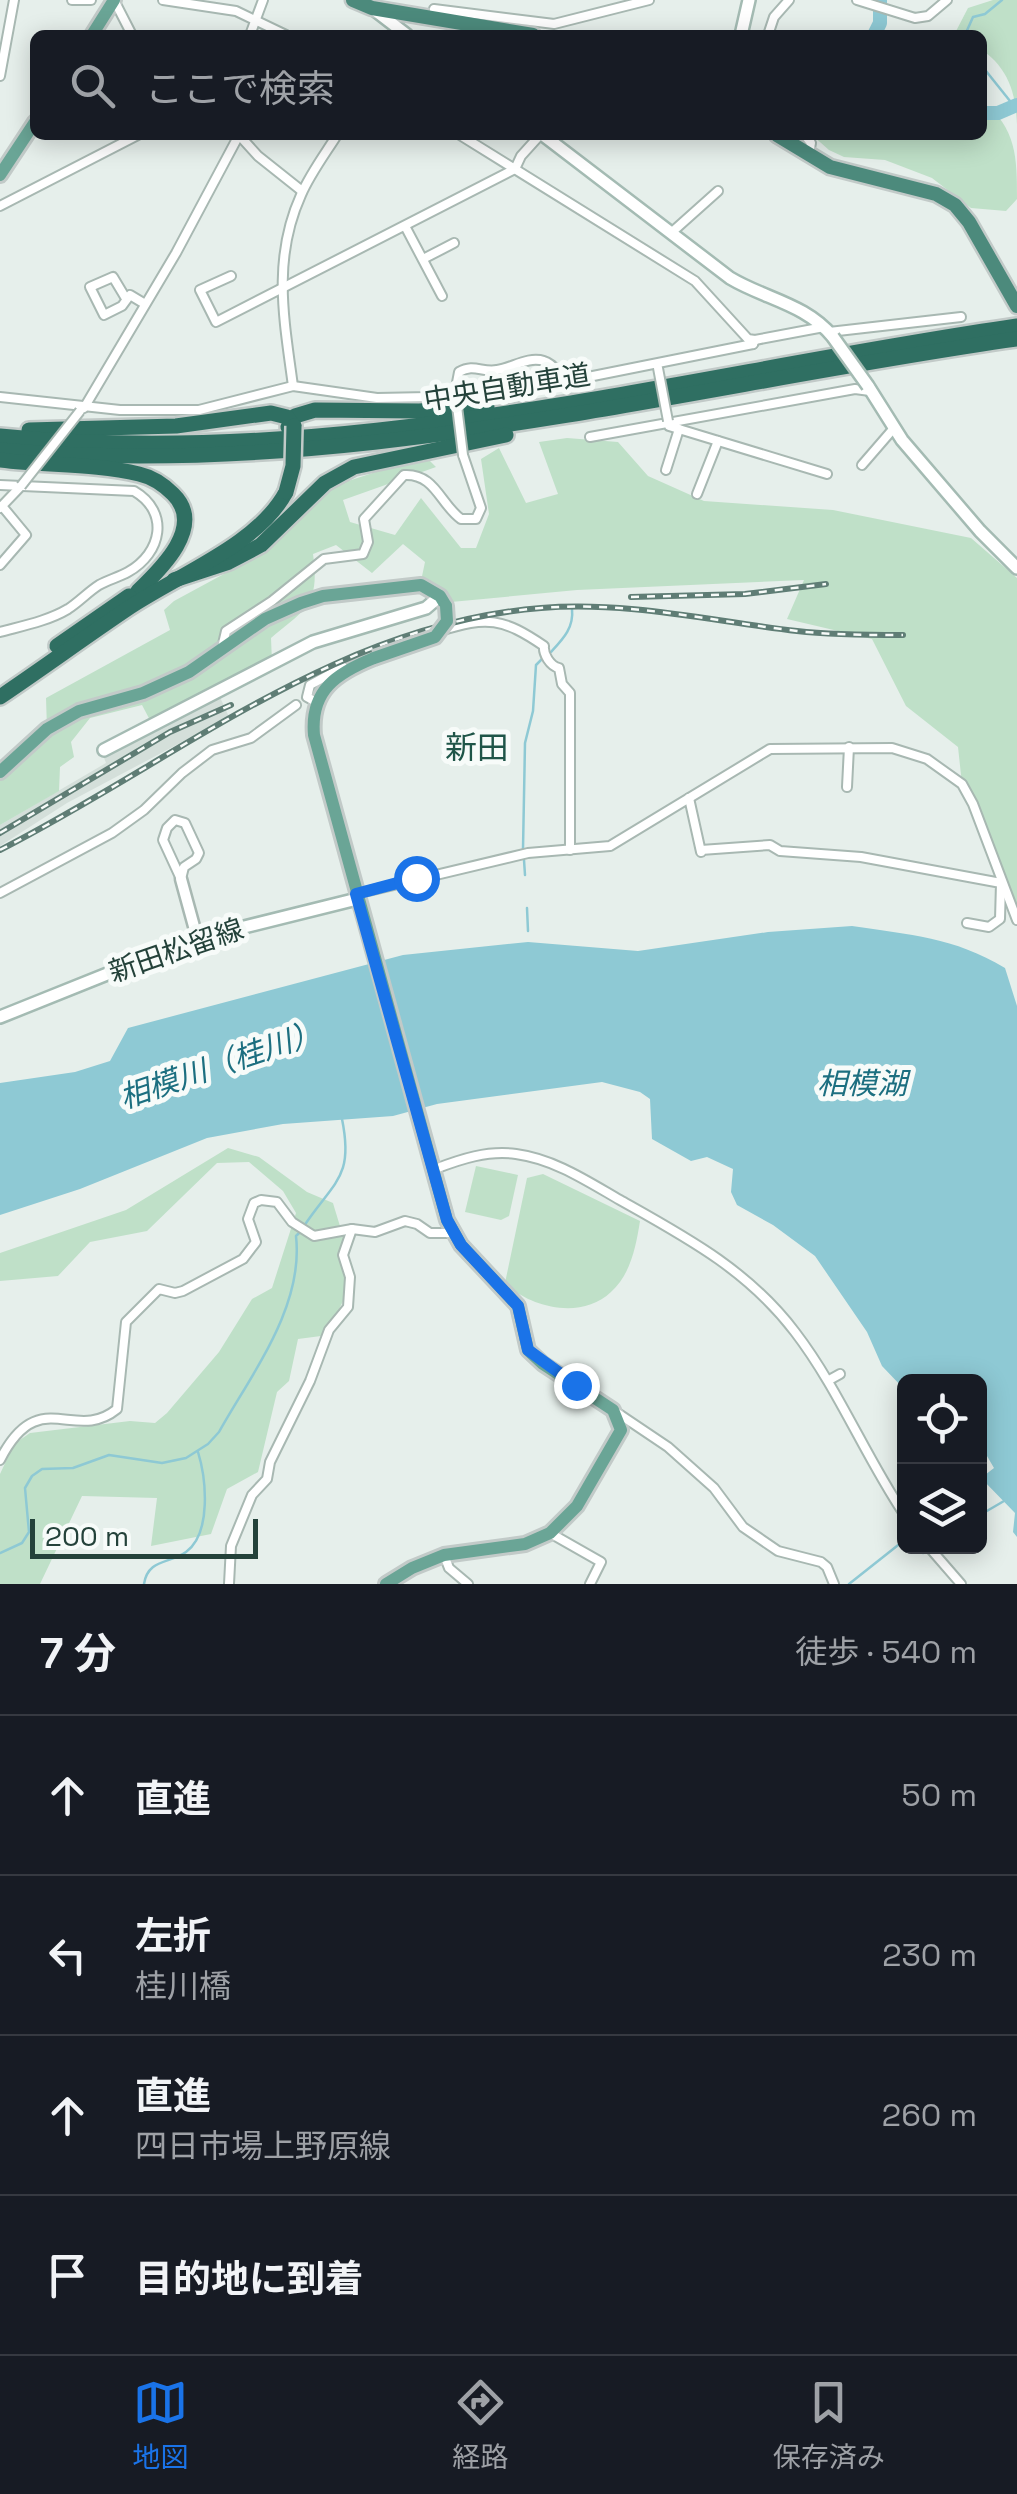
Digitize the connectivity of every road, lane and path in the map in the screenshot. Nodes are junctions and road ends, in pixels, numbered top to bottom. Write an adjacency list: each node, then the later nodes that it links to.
1 (14, 0): 25 (street)
2 (72, 0): 3 (street)
3 (92, 0)
4 (114, 0): 17 (main road); 18 (street)
5 (163, 0): 16 (street)
6 (263, 0): 16 (street)
7 (353, 0): 14 (highway)
8 (441, 0): 15 (street)
9 (649, 0): 15 (street)
10 (750, 0): 23 (main road)
11 (790, 0): 24 (street)
12 (947, 0): 13 (street)
13 (859, 1)
14 (372, 8): 15 (highway); 21 (main road)
15 (431, 12): 22 (highway)
16 (256, 19): 19 (street); 20 (street)
17 (95, 30)
18 (129, 30)
19 (252, 30)
20 (277, 30)
21 (398, 30)
22 (510, 30)
23 (742, 30)
24 (770, 30)
25 (0, 76)
26 (30, 130): 38 (main road)
27 (128, 140): 41 (street)
28 (236, 140): 50 (street)
29 (245, 140): 39 (street)
30 (334, 140): 39 (street)
31 (468, 140): 37 (street)
32 (536, 140): 37 (street)
33 (548, 140): 43 (main road)
34 (784, 140): 36 (highway)
35 (808, 140): 36 (street)
36 (808, 156): 51 (highway)
37 (515, 169): 42 (street); 57 (street)
38 (0, 175)
39 (302, 191): 47 (street)
40 (718, 191): 43 (street)
41 (0, 206)
42 (405, 226): 45 (street); 47 (street)
43 (671, 233): 54 (main road)
44 (454, 243): 45 (street)
45 (422, 259): 48 (street)
46 (231, 276): 47 (street)
47 (280, 291): 60 (street)
48 (442, 296)
49 (125, 297): 49 (street); 50 (street)
50 (145, 304): 64 (street)
51 (1017, 306)
52 (961, 317): 54 (street)
53 (1017, 326): 55 (highway, 中央自動車道)
54 (829, 332): 57 (street); 61 (main road, bridge)
55 (974, 339): 56 (highway, 中央自動車道); 59 (highway, 中央自動車道); 65 (highway, 中央自動車道)
56 (1017, 339)
57 (755, 340): 58 (street)
58 (657, 366): 62 (street); 66 (street, bridge)
59 (692, 382): 67 (highway); 70 (highway, 中央自動車道)
60 (293, 386): 62 (street); 64 (street)
61 (869, 388): 66 (street); 68 (main road)
62 (455, 394): 89 (street, bridge)
63 (0, 396): 64 (street)
64 (83, 409): 79 (street, bridge)
65 (606, 410): 73 (highway, 中央自動車道); 85 (highway)
66 (668, 421): 69 (street); 71 (street)
67 (291, 425): 70 (highway); 80 (highway, bridge)
68 (894, 428): 75 (street); 83 (main road)
69 (680, 429): 72 (street); 76 (street)
70 (0, 433)
71 (590, 437)
72 (718, 440): 77 (street); 81 (street)
73 (0, 450)
74 (0, 460): 86 (highway)
75 (862, 466)
76 (666, 470)
77 (827, 474)
78 (0, 485): 79 (street)
79 (21, 486): 82 (street); 88 (street)
80 (283, 491): 85 (highway); 86 (highway)
81 (697, 494)
82 (1, 508): 84 (street)
83 (1015, 563)
84 (0, 564)
85 (174, 580): 90 (highway)
86 (138, 590): 90 (highway)
87 (443, 601): 89 (main road); 91 (main road, bridge); 94 (main road)
88 (0, 632)
89 (222, 648): 95 (main road)
90 (0, 694)
91 (316, 702): 98 (street); 102 (main road)
92 (296, 705): 101 (street)
93 (848, 747): 96 (street); 97 (street); 100 (street)
94 (104, 750)
95 (0, 772)
96 (847, 787)
97 (688, 798): 98 (street); 100 (street)
98 (570, 850): 102 (street)
99 (181, 879): 99 (street); 105 (street)
100 (1002, 883): 103 (street); 104 (street)
101 (0, 892)
102 (357, 896): 105 (main road, 新田松留線); 107 (main road)
103 (1017, 920)
104 (966, 923)
105 (198, 940): 106 (main road, 新田松留線)
106 (0, 1017)
107 (434, 1169): 109 (main road); 112 (street)
108 (352, 1229): 109 (street); 111 (street); 116 (street)
109 (453, 1233): 110 (main road)
110 (613, 1410): 113 (main road); 120 (street)
111 (0, 1460)
112 (897, 1502)
113 (550, 1533): 115 (main road); 119 (street)
114 (935, 1554): 121 (street)
115 (444, 1555): 117 (main road); 118 (street)
116 (229, 1584)
117 (386, 1584)
118 (468, 1584)
119 (590, 1584)
120 (834, 1584)
121 (960, 1584)

